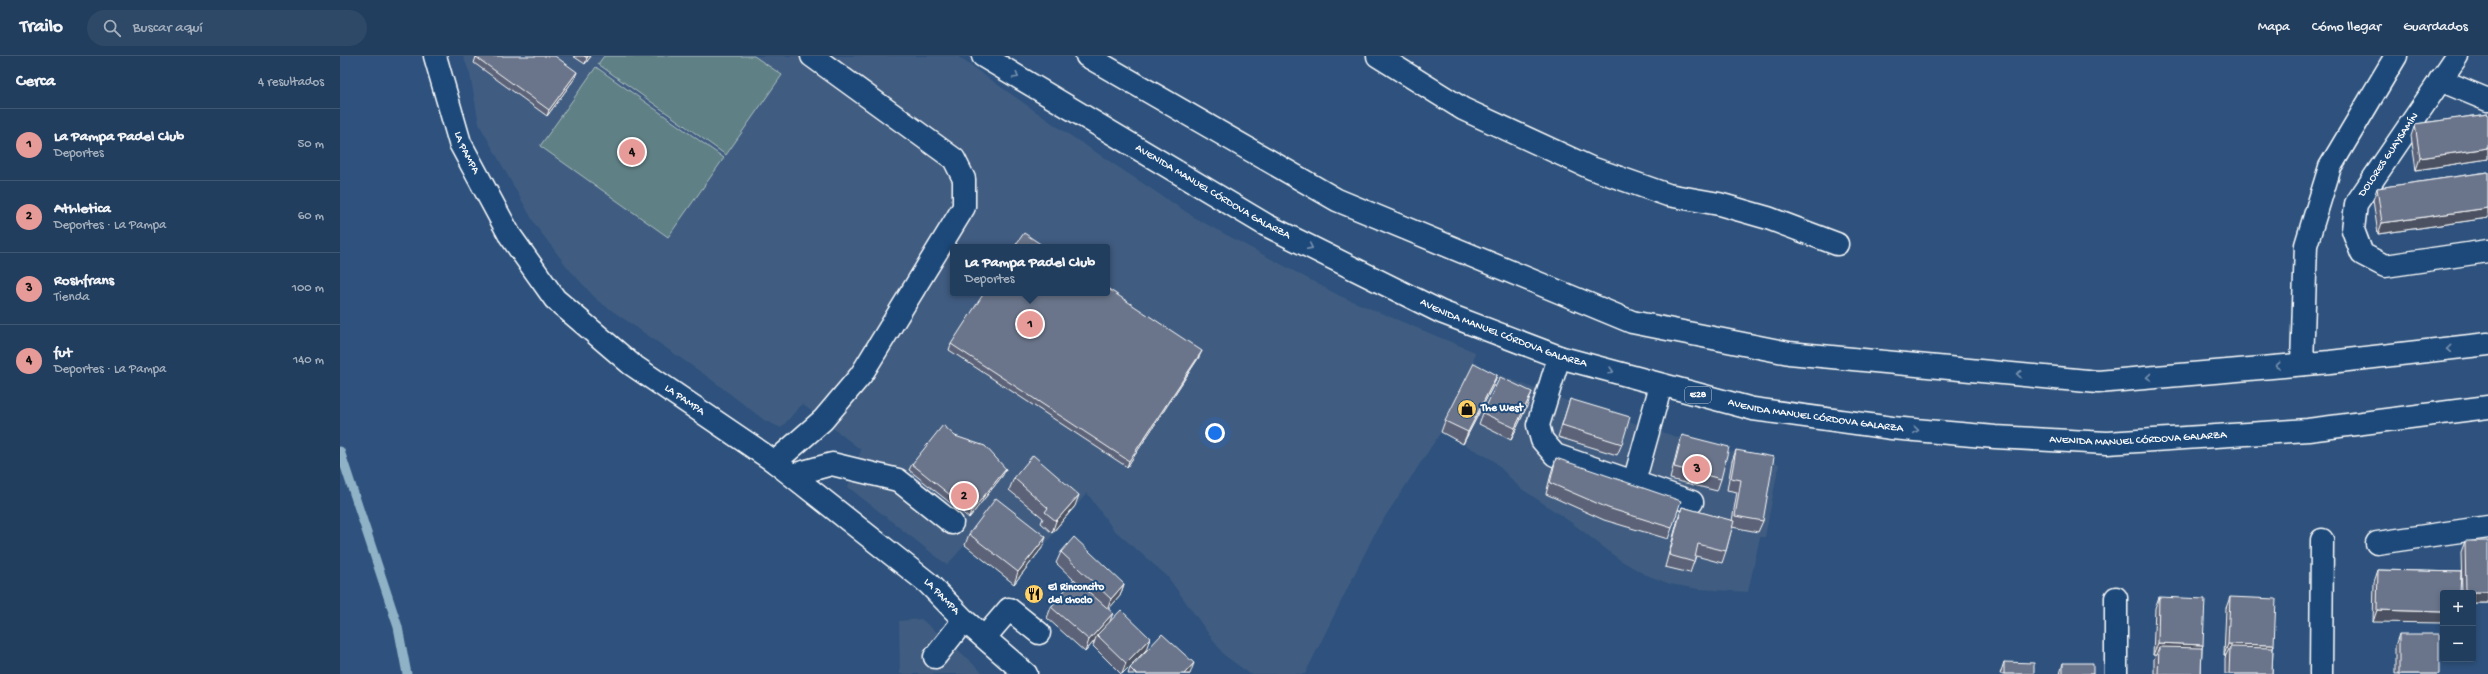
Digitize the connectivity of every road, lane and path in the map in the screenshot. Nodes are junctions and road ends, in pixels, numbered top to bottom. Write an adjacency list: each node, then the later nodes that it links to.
1 (435, 56): 17 (main road, LA PAMPA)
2 (812, 56): 17 (main road)
3 (983, 56): 13 (main road, AVENIDA MANUEL CÓRDOVA GALARZA / E28, one-way to 13)
4 (1087, 56): 14 (main road, one-way to 4)
5 (1378, 56): 10 (main road)
6 (2396, 56): 14 (main road)
7 (2457, 56): 8 (main road, DOLORES GUAYSAMÍN)
8 (2440, 80): 9 (main road); 11 (main road, DOLORES GUAYSAMÍN)
9 (2488, 100)
10 (1837, 244)
11 (2488, 251)
12 (2488, 344): 14 (main road, one-way to 14)
13 (1559, 357): 15 (main road, AVENIDA MANUEL CÓRDOVA GALARZA / E28, one-way to 15); 19 (main road)
14 (2302, 364)
15 (1661, 385): 16 (main road, AVENIDA MANUEL CÓRDOVA GALARZA / E28, one-way to 16); 19 (main road)
16 (2488, 407)
17 (774, 462): 18 (main road, LA PAMPA)
18 (792, 475): 21 (main road); 26 (main road, LA PAMPA)
19 (1634, 482): 20 (main road)
20 (1692, 502)
21 (952, 523)
22 (2488, 527): 24 (main road)
23 (2322, 540): 32 (main road)
24 (2377, 543)
25 (2116, 598): 31 (main road)
26 (964, 620): 28 (main road, LA PAMPA); 29 (main road)
27 (1039, 633): 28 (main road)
28 (985, 637): 30 (main road, LA PAMPA)
29 (935, 658)
30 (1026, 674)
31 (2116, 674)
32 (2321, 674)

